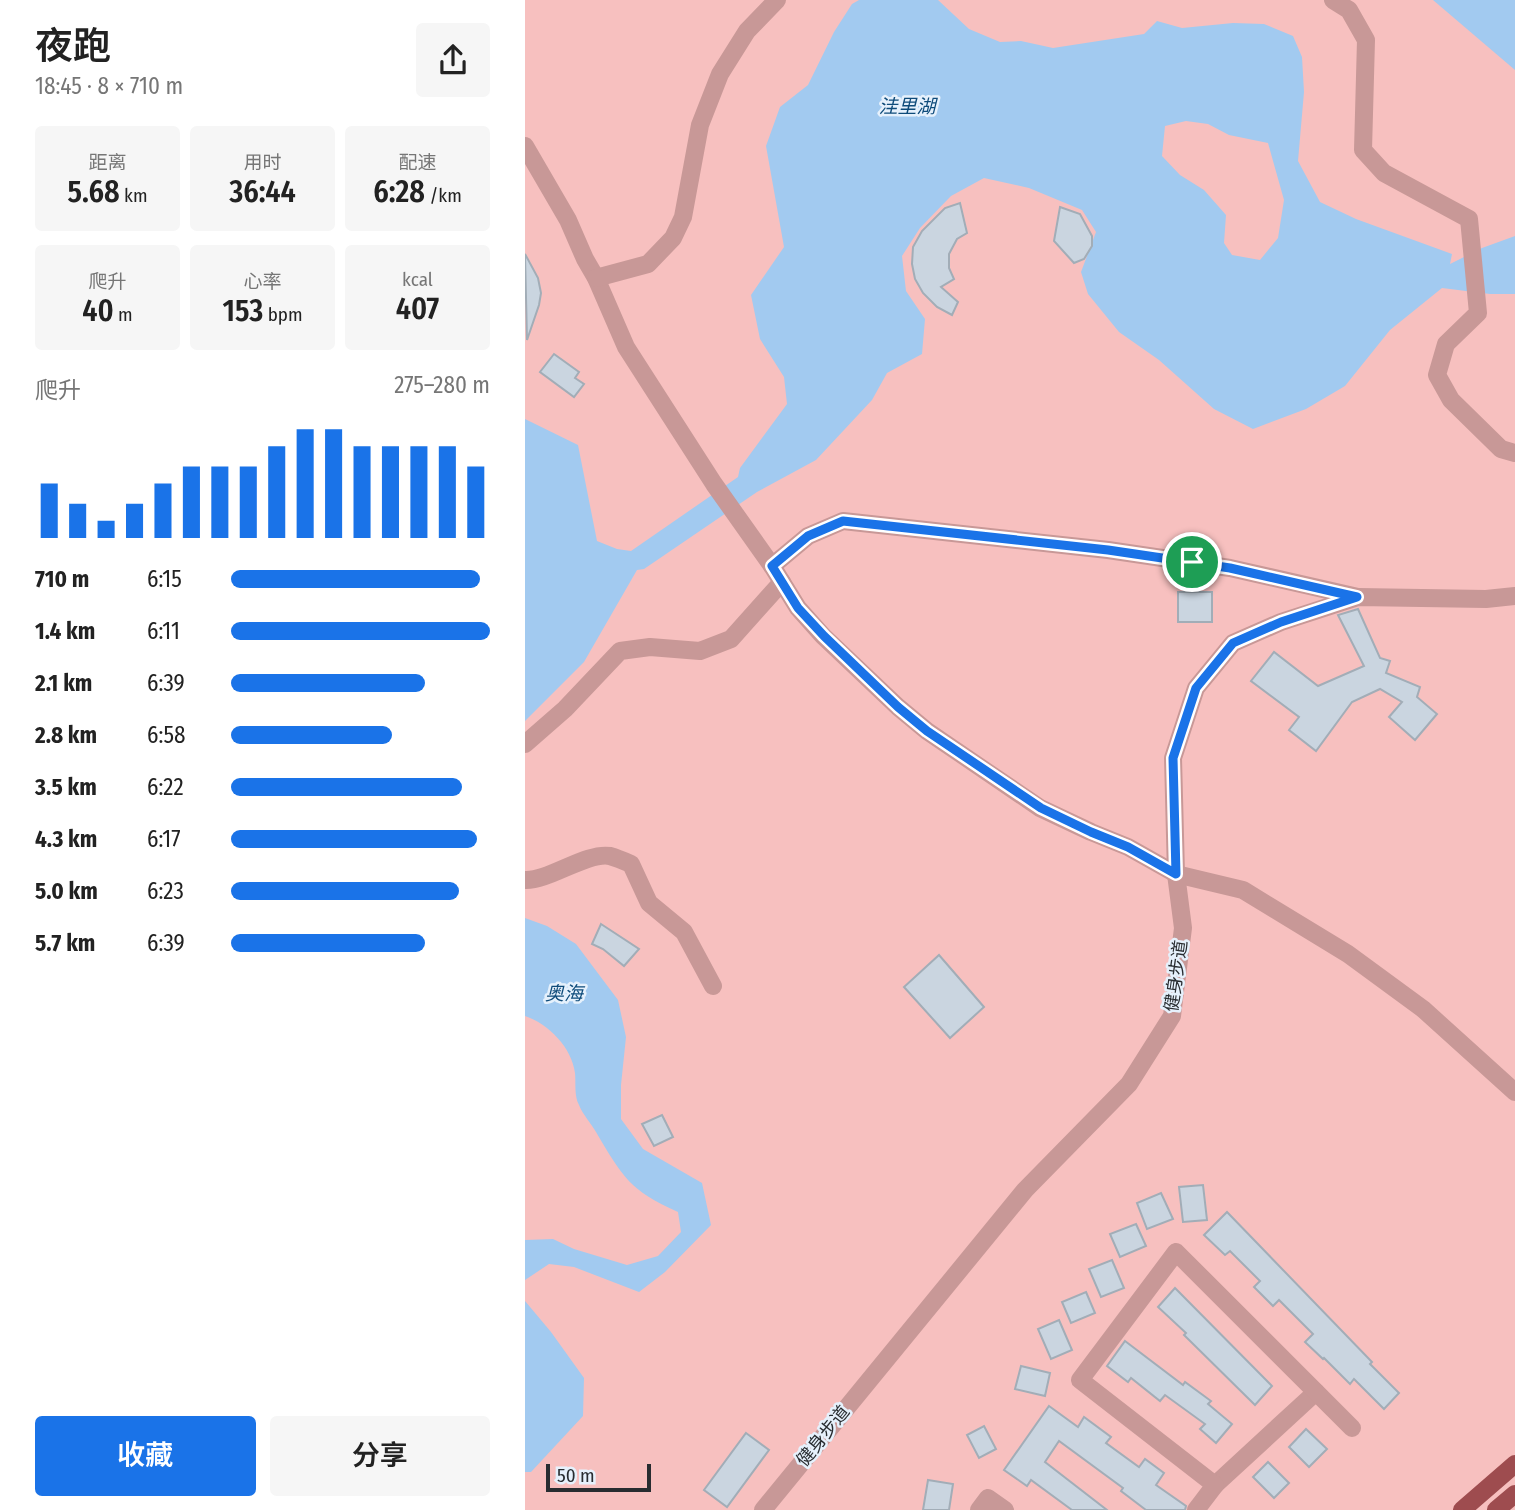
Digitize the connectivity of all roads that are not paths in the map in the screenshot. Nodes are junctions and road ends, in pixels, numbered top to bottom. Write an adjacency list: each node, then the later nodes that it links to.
1 (777, 0): 4 (street)
2 (1333, 0): 5 (street)
3 (525, 146): 4 (street)
4 (596, 278): 6 (street)
5 (1515, 453)
6 (772, 566): 7 (street); 9 (street)
7 (782, 582): 10 (street); 11 (street)
8 (1515, 596): 9 (street, 健身步道)
9 (1357, 597): 11 (street, 健身步道)
10 (525, 744)
11 (1176, 874): 14 (street); 20 (street, 健身步道)
12 (525, 880): 13 (street)
13 (713, 986)
14 (1515, 1092)
15 (1316, 1392): 16 (street); 18 (street); 18 (street)
16 (1352, 1429)
17 (1515, 1464): 24 (main road)
18 (1215, 1485): 23 (street)
19 (1515, 1494): 25 (main road)
20 (763, 1510)
21 (979, 1510): 22 (street)
22 (1005, 1510)
23 (1196, 1510)
24 (1462, 1510)
25 (1496, 1510)

